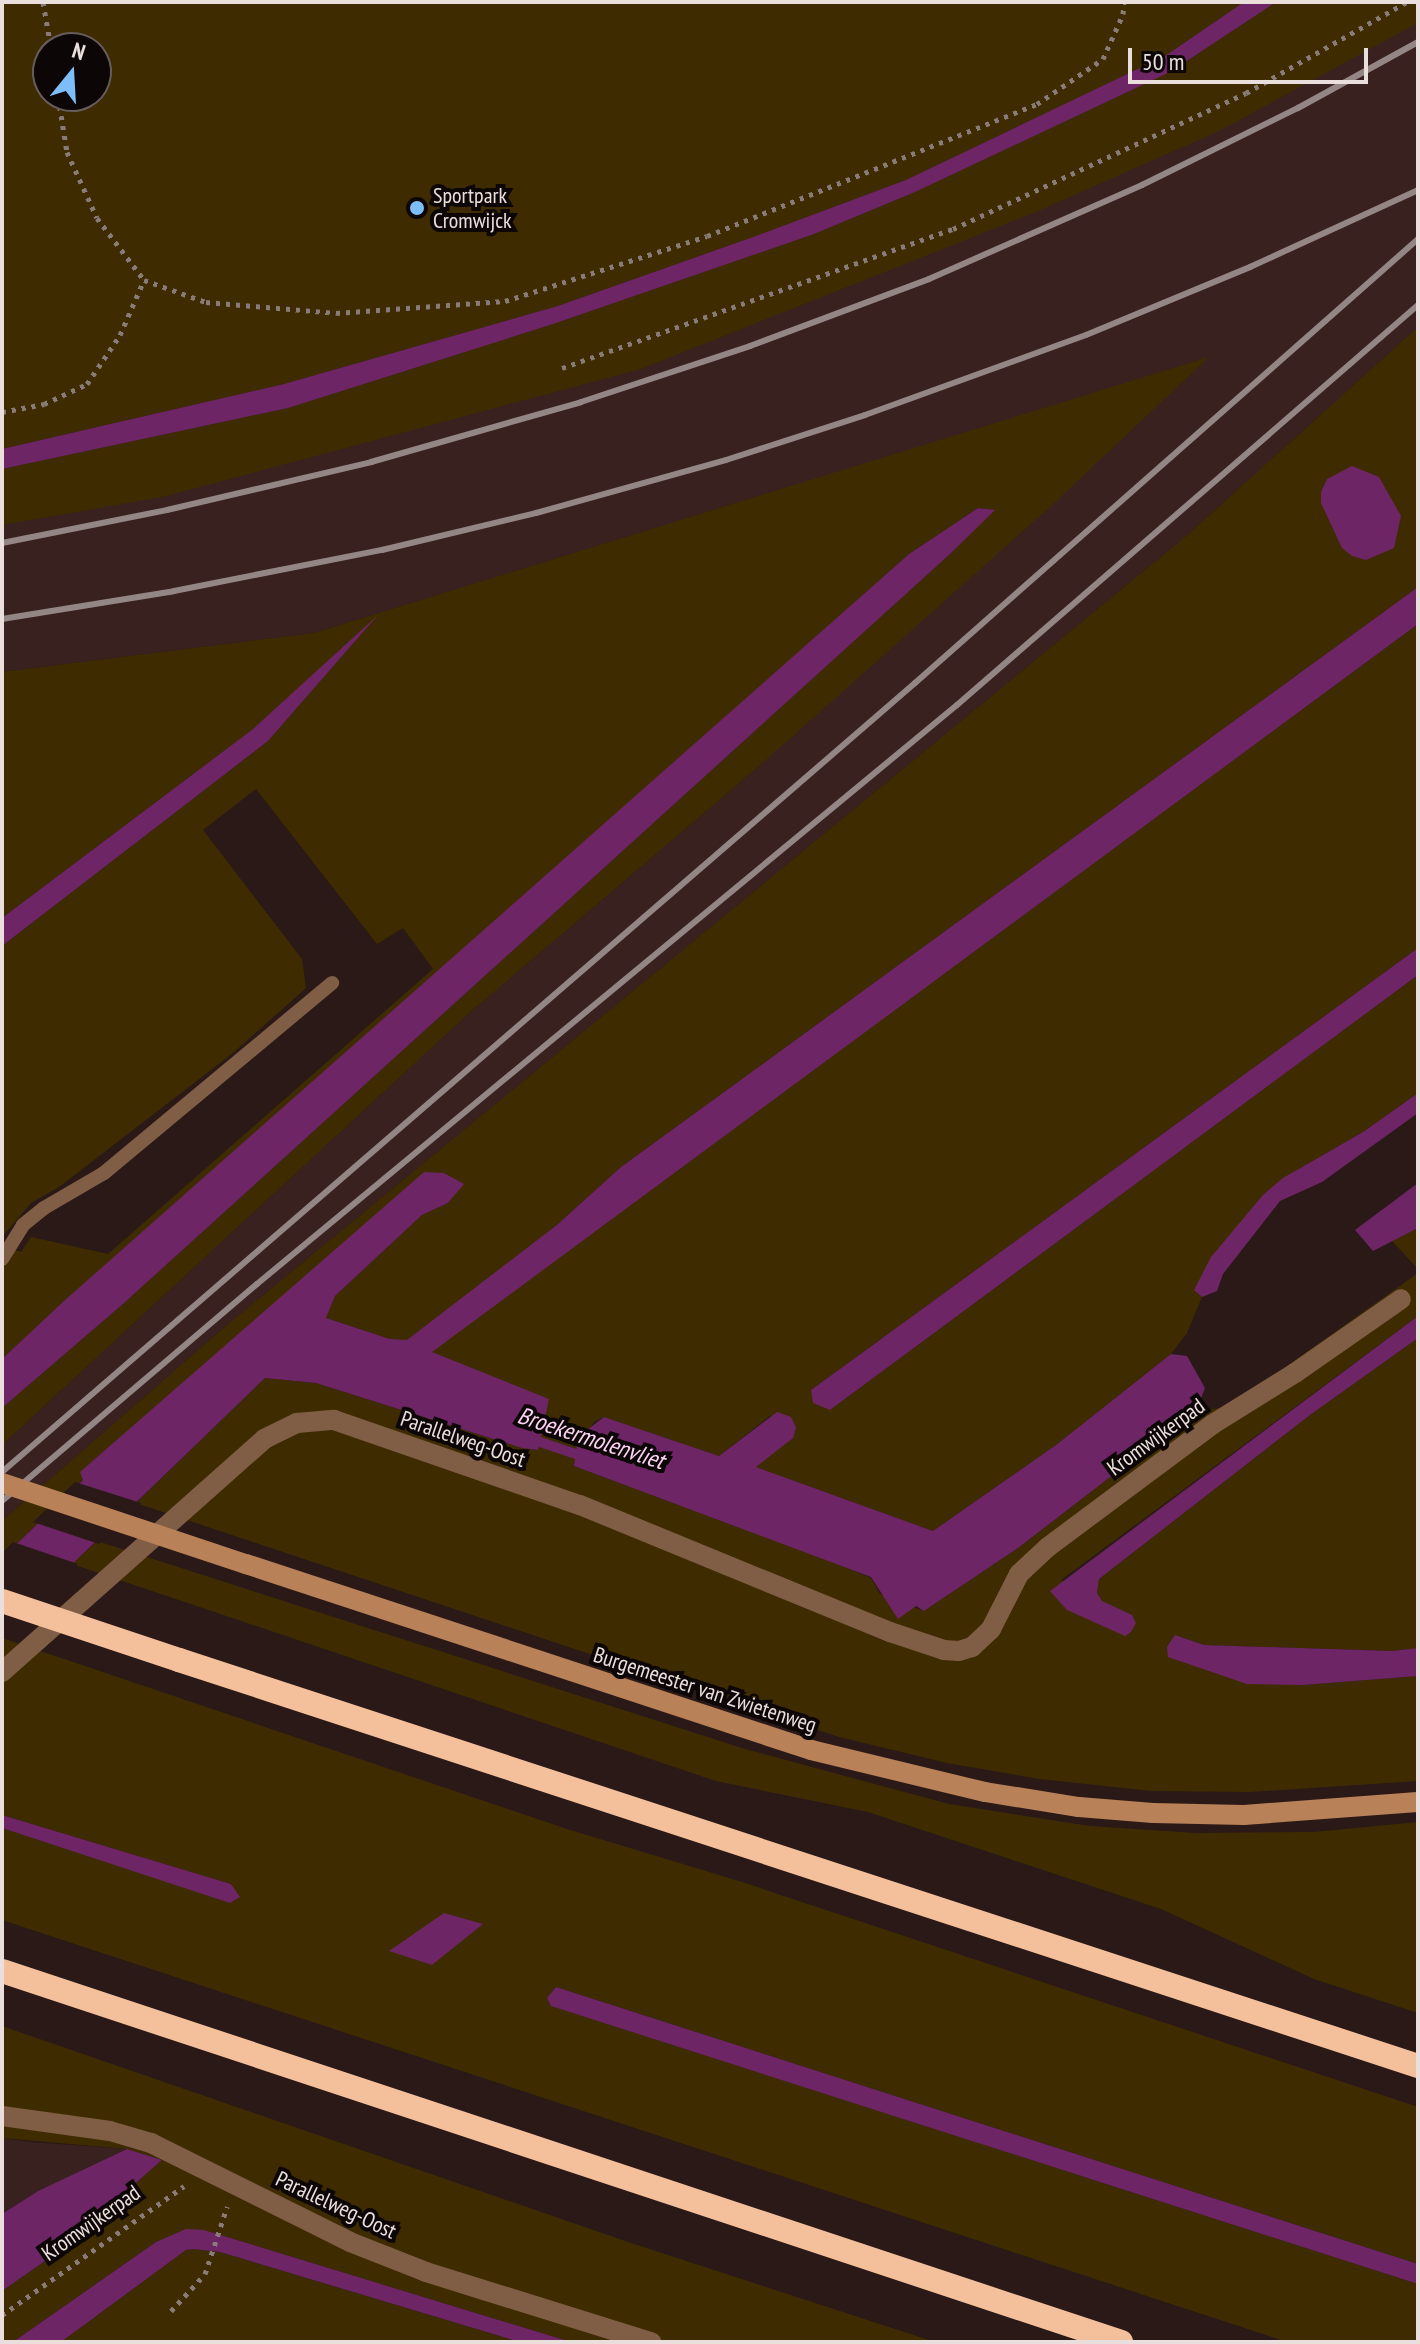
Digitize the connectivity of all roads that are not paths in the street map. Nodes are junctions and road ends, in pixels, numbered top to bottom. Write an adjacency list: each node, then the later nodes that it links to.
1 (332, 983): 2 (lane)
2 (2, 1259)
3 (1401, 1299): 6 (street, Kromwijkerpad)
4 (2, 1483): 8 (main road, Burgemeester van Zwietenweg, bridge)
5 (2, 1601): 10 (highway, bridge)
6 (972, 1647): 7 (street, Parallelweg-Oost)
7 (2, 1672)
8 (1418, 1802)
9 (2, 1971): 13 (highway)
10 (1418, 2066)
11 (2, 2116): 12 (street, Parallelweg-Oost)
12 (651, 2342)
13 (1121, 2342)

